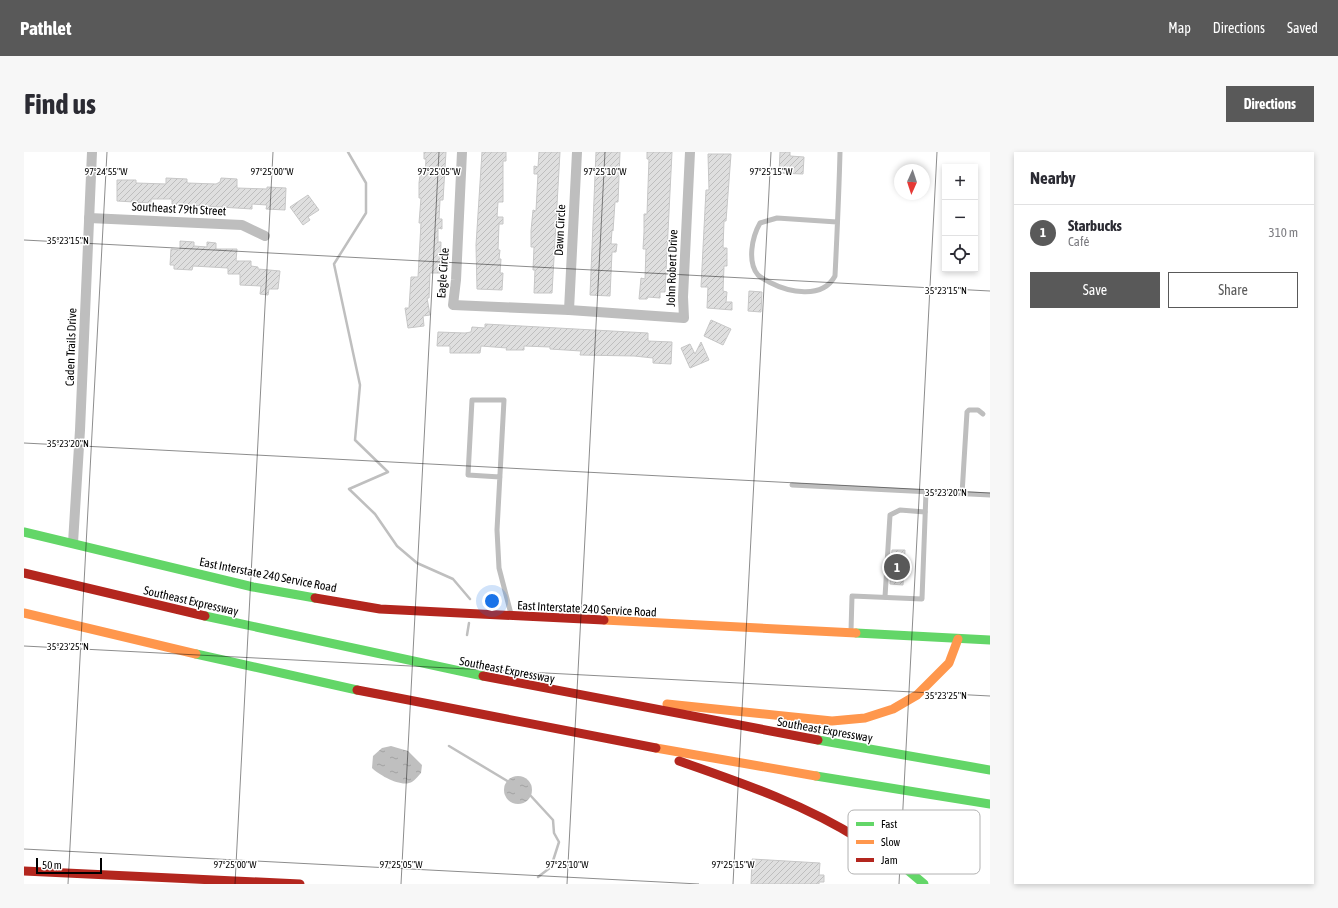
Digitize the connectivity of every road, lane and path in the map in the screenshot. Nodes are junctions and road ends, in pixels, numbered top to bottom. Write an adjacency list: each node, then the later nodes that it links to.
1 (92, 152): 6 (street, Caden Trails Drive)
2 (462, 152): 9 (street, Eagle Circle)
3 (577, 152): 9 (street, Dawn Circle)
4 (690, 152): 9 (street, John Robert Drive)
5 (840, 152): 7 (lane)
6 (89, 218): 8 (street, Southeast 79th Street); 18 (street, Caden Trails Drive)
7 (838, 222): 7 (lane)
8 (265, 236)
9 (569, 310)
10 (983, 414): 14 (lane)
11 (500, 477): 11 (lane); 22 (lane)
12 (792, 485): 13 (lane)
13 (926, 492): 14 (lane); 16 (lane)
14 (962, 494): 15 (lane)
15 (990, 495)
16 (925, 512): 20 (lane); 20 (lane)
17 (24, 532): 18 (main road, East Interstate 240 Service Road)
18 (73, 543): 22 (main road, East Interstate 240 Service Road)
19 (24, 573): 26 (main road, Southeast Expressway)
20 (886, 597): 23 (lane)
21 (24, 613): 27 (main road)
22 (512, 617): 23 (main road, East Interstate 240 Service Road)
23 (850, 634): 24 (main road, East Interstate 240 Service Road)
24 (958, 639): 25 (main road, East Interstate 240 Service Road); 26 (main road)
25 (990, 640)
26 (598, 700): 28 (main road, Southeast Expressway)
27 (637, 746): 29 (main road); 30 (main road)
28 (990, 770)
29 (990, 804)
30 (848, 831)
31 (24, 871): 33 (main road)
32 (912, 874): 35 (main road)
33 (262, 883): 34 (main road)
34 (300, 884)
35 (924, 884)

